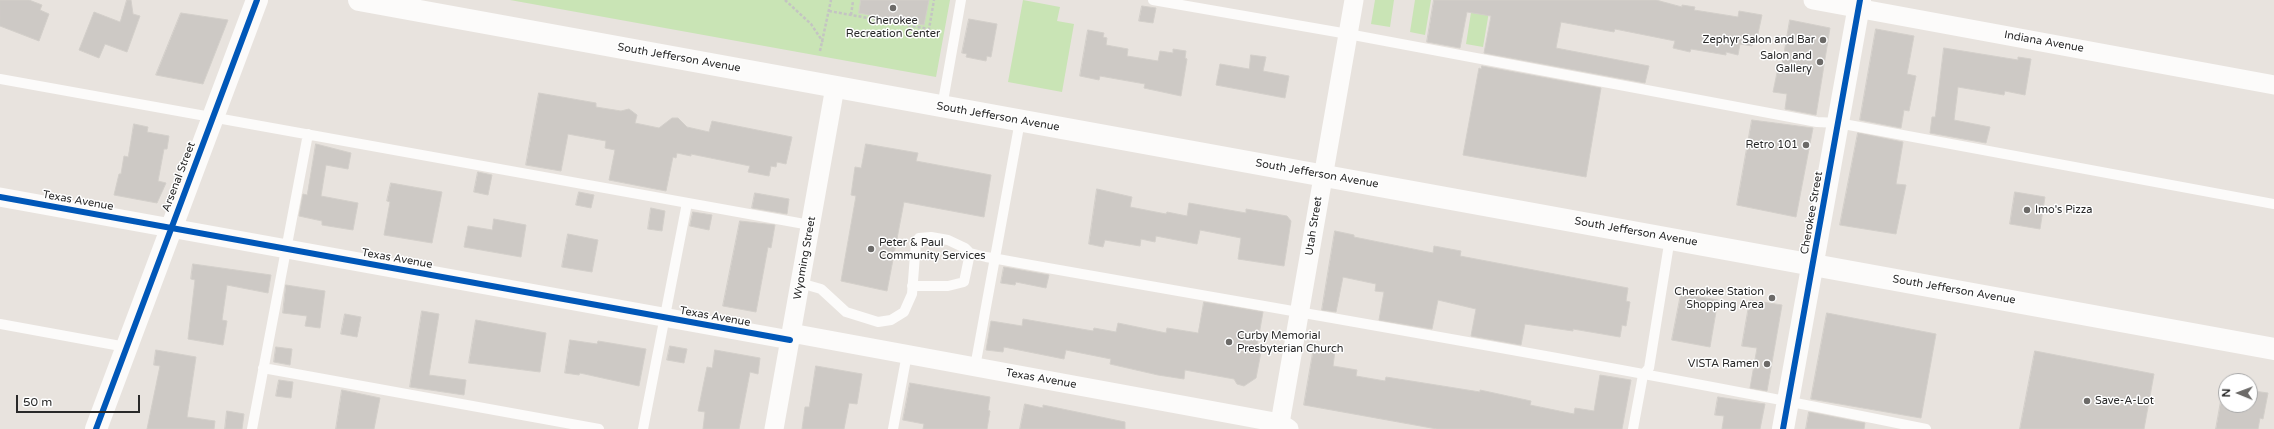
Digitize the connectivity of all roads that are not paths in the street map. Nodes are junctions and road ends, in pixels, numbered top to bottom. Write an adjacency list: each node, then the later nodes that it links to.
1 (257, 0): 13 (main road, Arsenal Street)
2 (359, 0): 11 (main road, South Jefferson Avenue)
3 (960, 0): 12 (lane)
4 (1153, 0): 8 (lane)
5 (1354, 0): 8 (street, Utah Street)
6 (1813, 0): 7 (street, Indiana Avenue)
7 (1860, 4): 10 (street, Indiana Avenue); 15 (main road, Cherokee Street)
8 (1348, 34): 15 (lane); 17 (street, Utah Street)
9 (0, 79): 13 (lane)
10 (2274, 85)
11 (835, 86): 12 (main road, South Jefferson Avenue); 21 (street, Wyoming Street)
12 (942, 107): 14 (main road, South Jefferson Avenue)
13 (213, 117): 16 (lane); 22 (main road, Arsenal Street)
14 (1020, 121): 17 (main road, South Jefferson Avenue); 26 (lane)
15 (1838, 123): 20 (lane); 27 (main road, Cherokee Street)
16 (308, 134): 19 (lane); 24 (lane)
17 (1322, 175): 23 (main road, South Jefferson Avenue); 30 (street, Utah Street)
18 (0, 197): 22 (street, Texas Avenue)
19 (687, 203): 21 (lane); 31 (lane)
20 (2274, 204)
21 (810, 225): 28 (street, Wyoming Street)
22 (171, 228): 24 (street, Texas Avenue); 34 (main road, Arsenal Street)
23 (1670, 238): 27 (main road, South Jefferson Avenue); 39 (lane)
24 (286, 249): 31 (street, Texas Avenue); 38 (lane)
25 (970, 253): 26 (lane); 29 (lane); 29 (lane)
26 (995, 259): 30 (lane); 37 (lane)
27 (1812, 264): 35 (main road, South Jefferson Avenue); 40 (main road, Cherokee Street)
28 (800, 283): 29 (lane); 33 (street, Wyoming Street)
29 (912, 286)
30 (1300, 312): 39 (lane); 41 (street, Utah Street)
31 (666, 319): 33 (street, Texas Avenue); 45 (lane)
32 (0, 324): 34 (lane)
33 (790, 337): 36 (street, Texas Avenue); 46 (street, Wyoming Street)
34 (126, 347): 42 (main road, Arsenal Street)
35 (2274, 349)
36 (907, 354): 37 (street, Texas Avenue); 47 (lane)
37 (975, 367): 41 (street, Texas Avenue)
38 (264, 368): 43 (lane); 44 (lane)
39 (1643, 374): 40 (lane); 48 (lane)
40 (1788, 401): 49 (main road, Cherokee Street); 50 (lane)
41 (1283, 427)
42 (96, 429)
43 (252, 429)
44 (599, 429)
45 (643, 429)
46 (774, 429)
47 (893, 429)
48 (1632, 429)
49 (1783, 429)
50 (1926, 429)

